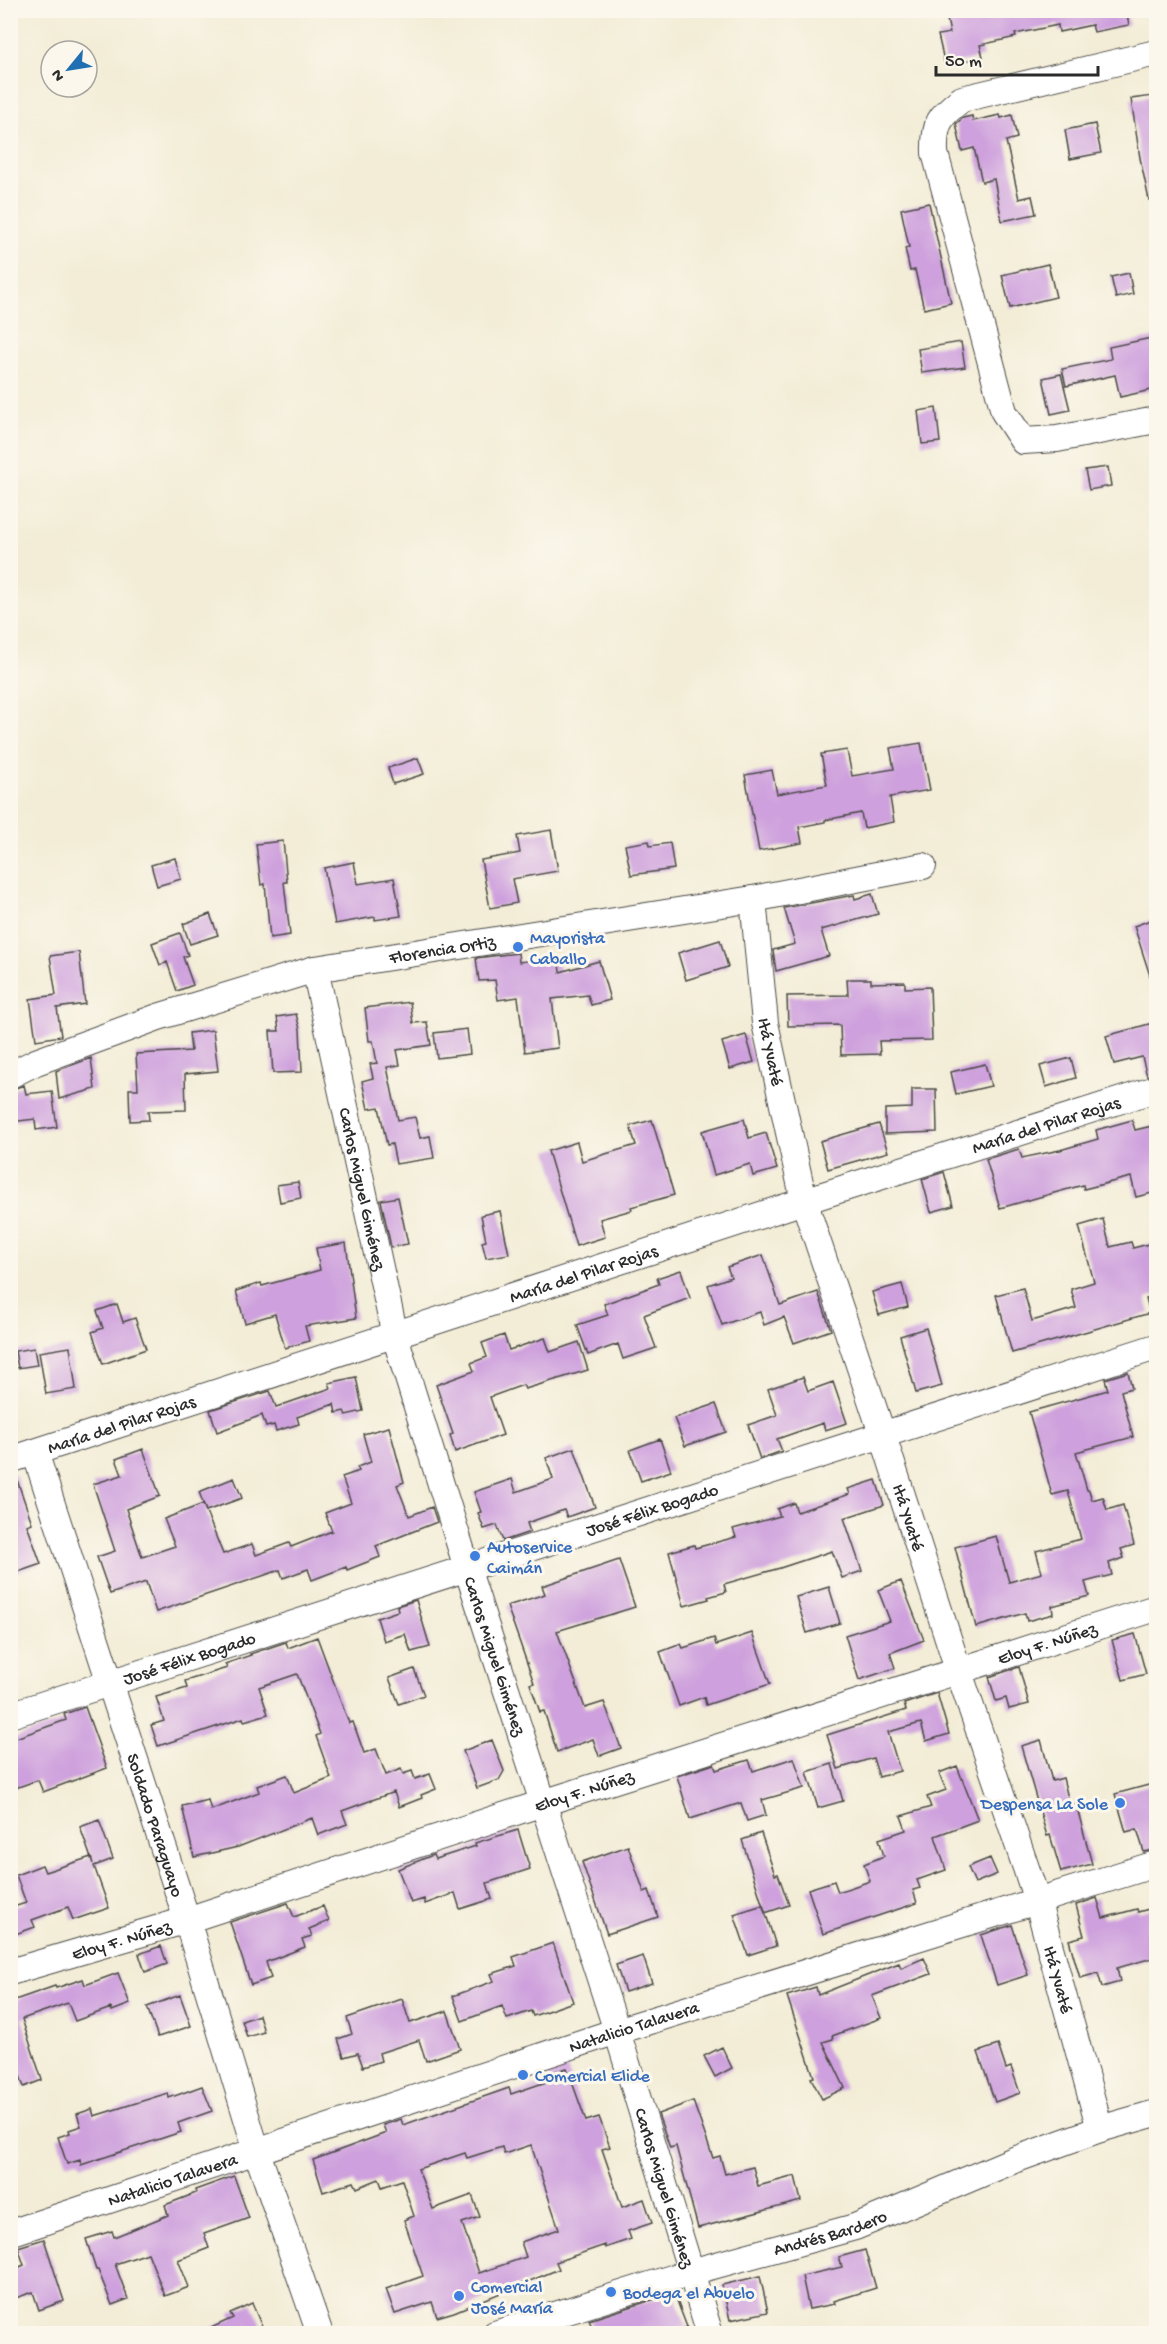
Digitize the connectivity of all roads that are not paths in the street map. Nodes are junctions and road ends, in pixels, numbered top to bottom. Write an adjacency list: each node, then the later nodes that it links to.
1 (1156, 53): 2 (street)
2 (1156, 420)
3 (923, 866): 4 (street, Florencia Ortiz)
4 (753, 899): 5 (street, Florencia Ortiz); 8 (street, Itá Yvaté)
5 (315, 969): 6 (street, Florencia Ortiz); 9 (street, Carlos Miguel Giménez)
6 (10, 1075)
7 (1156, 1089): 8 (street, María del Pilar Rojas)
8 (804, 1201): 9 (street, María del Pilar Rojas); 11 (street, Itá Yvaté)
9 (395, 1336): 12 (street, María del Pilar Rojas); 14 (street, Carlos Miguel Giménez)
10 (1156, 1347): 11 (street, José Félix Bogado)
11 (882, 1433): 14 (street, José Félix Bogado); 16 (street, Itá Yvaté)
12 (35, 1452): 13 (street, María del Pilar Rojas); 17 (street, Soldado Paraguayo)
13 (10, 1460)
14 (467, 1568): 17 (street, José Félix Bogado); 19 (street, Carlos Miguel Giménez)
15 (1156, 1608): 16 (street, Eloy F. Núñez)
16 (959, 1671): 19 (street, Eloy F. Núñez); 21 (street, Itá Yvaté)
17 (111, 1685): 18 (street, José Félix Bogado); 22 (street, Soldado Paraguayo)
18 (10, 1716)
19 (543, 1803): 22 (street, Eloy F. Núñez); 24 (street, Carlos Miguel Giménez)
20 (1156, 1864): 21 (street, Natalicio Talavera)
21 (1037, 1900): 24 (street, Natalicio Talavera); 26 (street, Itá Yvaté)
22 (187, 1920): 23 (street, Eloy F. Núñez); 27 (street, Soldado Paraguayo)
23 (10, 1972)
24 (617, 2031): 27 (street, Natalicio Talavera); 29 (street, Carlos Miguel Giménez)
25 (1156, 2113): 26 (street, Andrés Bardero)
26 (1100, 2129): 29 (street, Andrés Bardero)
27 (257, 2152): 28 (street, Natalicio Talavera); 30 (street, Soldado Paraguayo)
28 (10, 2233)
29 (691, 2272): 31 (street, Andrés Bardero); 32 (street, Carlos Miguel Giménez)
30 (320, 2334)
31 (495, 2334)
32 (710, 2334)

